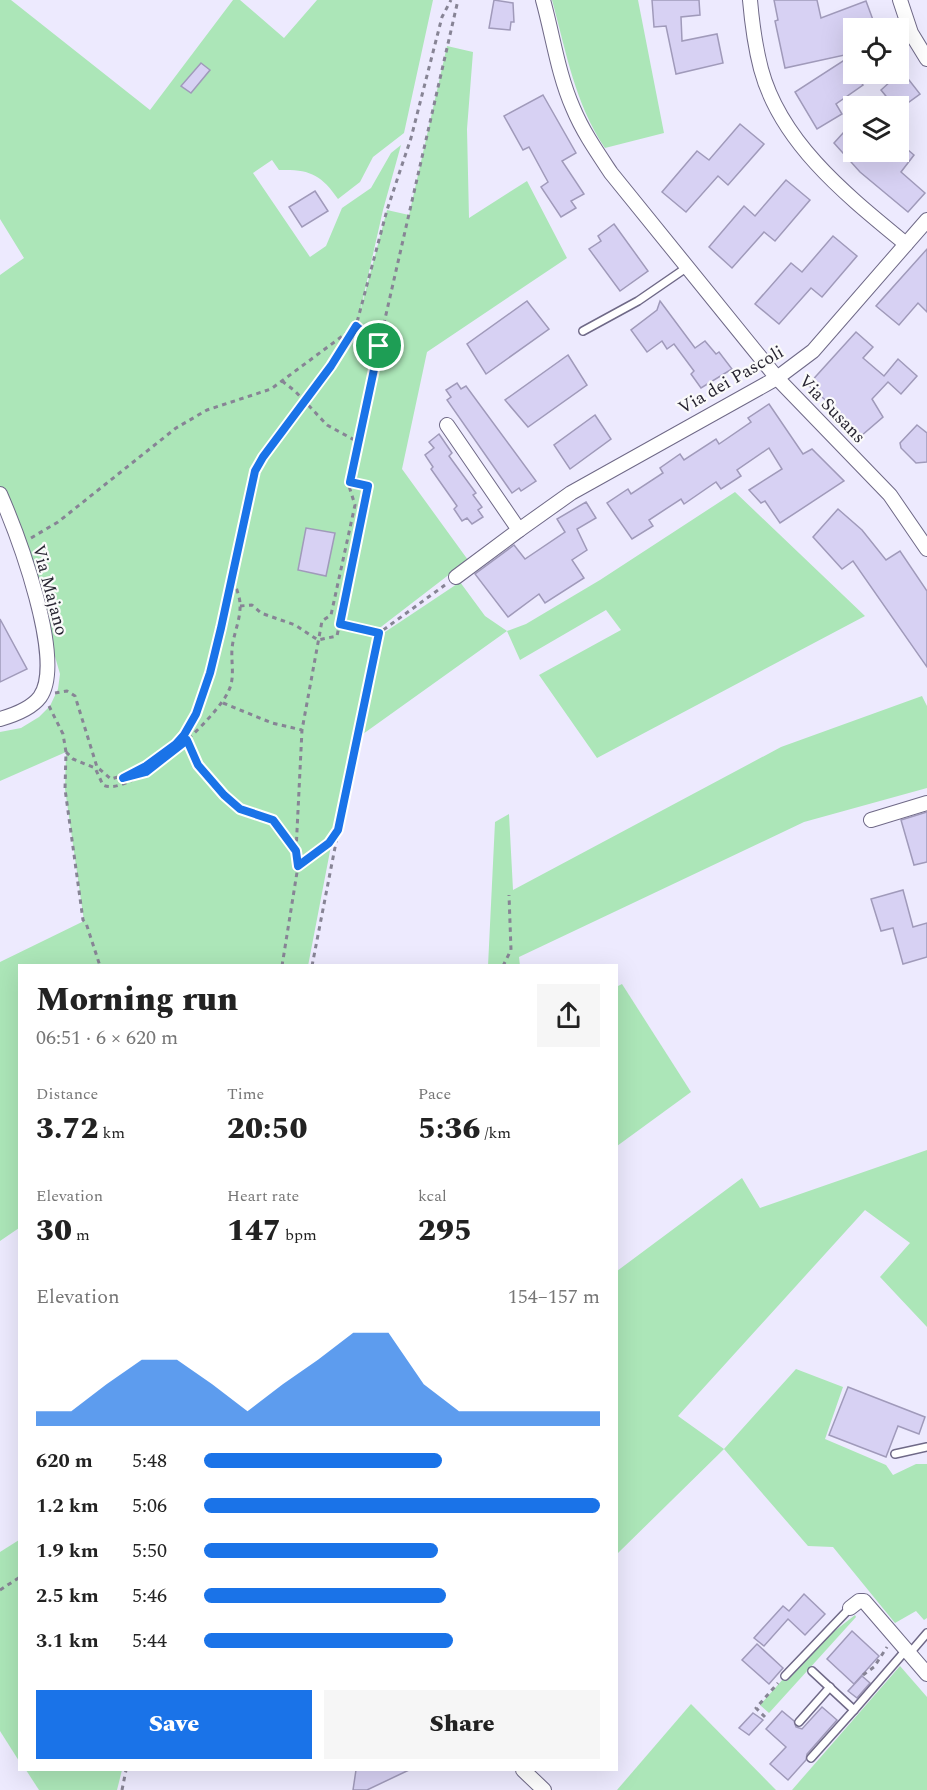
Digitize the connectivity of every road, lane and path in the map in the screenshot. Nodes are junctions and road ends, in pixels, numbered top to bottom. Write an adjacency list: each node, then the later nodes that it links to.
1 (451, 0): 10 (path)
2 (458, 0): 12 (path)
3 (543, 0): 9 (street, Via Susans)
4 (750, 0): 8 (street)
5 (900, 0): 6 (street)
6 (927, 60)
7 (927, 220): 8 (street, Via dei Pascoli)
8 (906, 244): 13 (street, Via dei Pascoli)
9 (686, 268): 11 (lane); 13 (street, Via Susans)
10 (356, 326): 12 (path); 14 (path); 15 (path)
11 (584, 331)
12 (379, 346): 17 (path)
13 (777, 378): 20 (street, Via dei Pascoli); 22 (street, Via Susans)
14 (282, 381): 15 (path); 21 (path)
15 (304, 401): 17 (path); 23 (path)
16 (447, 425): 20 (street)
17 (358, 442): 18 (path)
18 (350, 482): 26 (path); 28 (path)
19 (0, 494): 21 (street, Via Majano)
20 (519, 530): 24 (street, Via dei Pascoli)
21 (18, 541): 30 (street, Via Majano)
22 (927, 549)
23 (232, 576): 25 (path); 37 (path)
24 (456, 577): 27 (path)
25 (240, 606): 28 (path); 31 (path)
26 (340, 624): 27 (path); 28 (path)
27 (379, 633): 40 (path)
28 (318, 640): 33 (path)
29 (67, 691): 37 (path)
30 (45, 702): 32 (street); 35 (path)
31 (223, 703): 33 (path); 34 (path)
32 (0, 719)
33 (302, 730): 41 (path)
34 (187, 740): 36 (path); 41 (path)
35 (66, 752): 36 (path); 44 (path)
36 (146, 772): 37 (path)
37 (123, 778)
38 (927, 802): 39 (street)
39 (871, 820)
40 (338, 830): 42 (path); 46 (path)
41 (296, 851): 42 (path)
42 (298, 866): 45 (path)
43 (509, 895): 47 (path)
44 (99, 964)
45 (282, 964)
46 (312, 964)
47 (504, 964)
48 (927, 1447): 49 (lane)
49 (895, 1455)
50 (18, 1578): 51 (path)
51 (0, 1590)
52 (850, 1608): 54 (street); 58 (lane)
53 (927, 1633): 54 (lane)
54 (904, 1648): 56 (street); 57 (path); 60 (lane)
55 (812, 1671): 59 (lane)
56 (927, 1674)
57 (863, 1675)
58 (785, 1676): 61 (path)
59 (830, 1688): 60 (lane); 62 (lane)
60 (854, 1710): 63 (lane)
61 (765, 1716)
62 (799, 1722)
63 (811, 1758)
64 (126, 1771): 66 (path)
65 (524, 1771): 67 (street)
66 (122, 1790)
67 (544, 1790)

